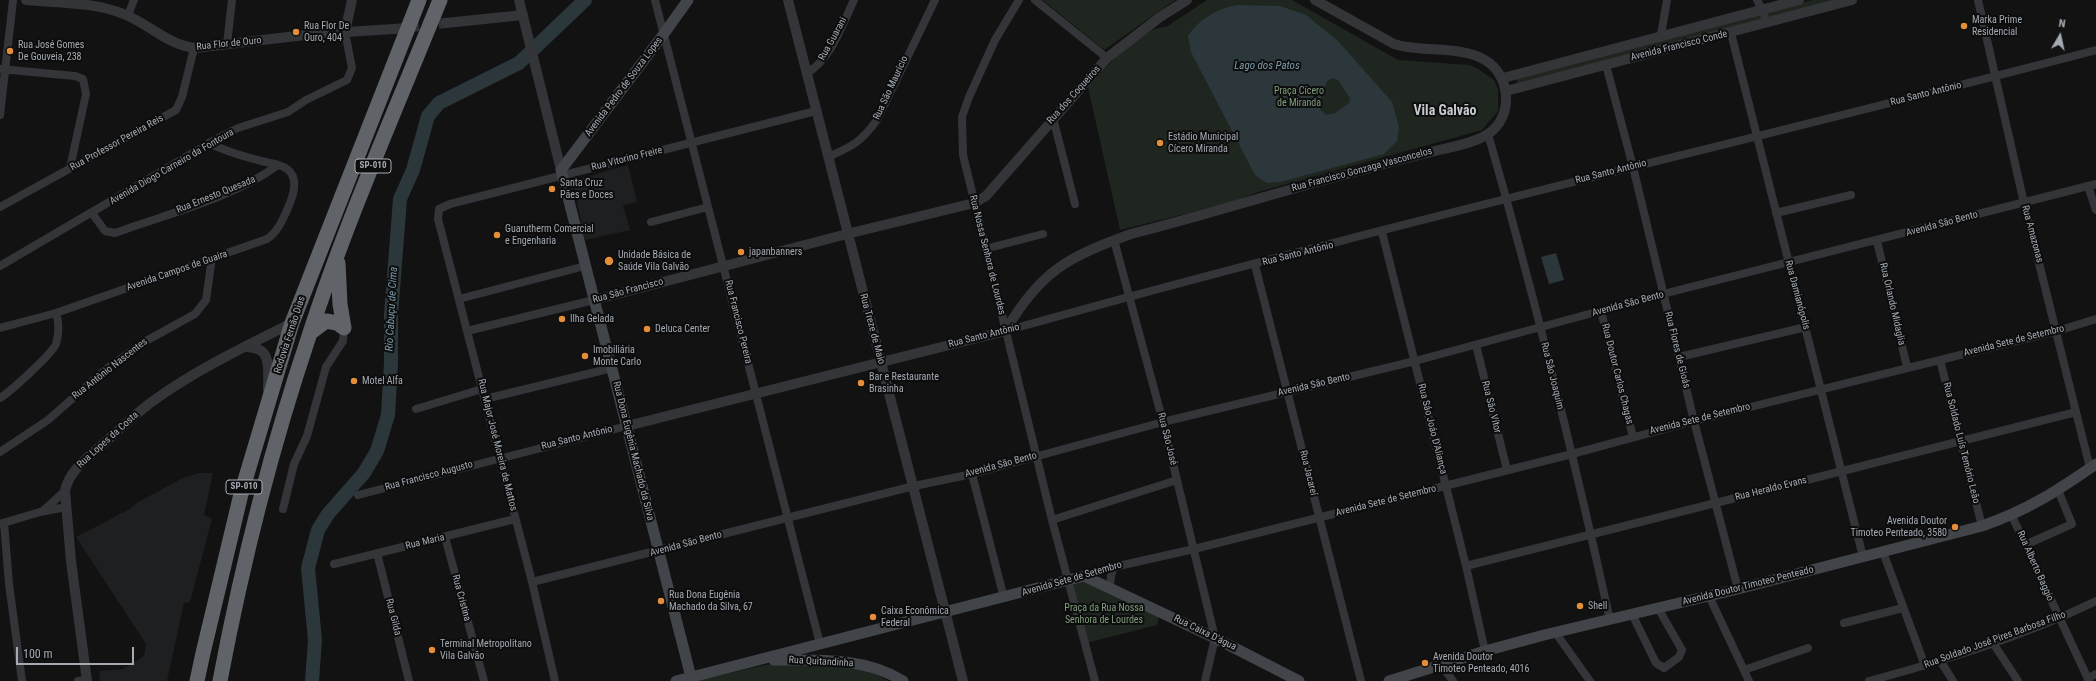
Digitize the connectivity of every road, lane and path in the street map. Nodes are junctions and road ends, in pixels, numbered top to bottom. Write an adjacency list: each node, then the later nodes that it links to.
1 (12, 0): 38 (street)
2 (26, 0): 24 (street, Rua Flor de Ouro)
3 (134, 0): 24 (street)
4 (232, 0): 33 (street)
5 (352, 0): 29 (street)
6 (419, 0): 90 (highway, Rodovia Fernão Dias / SP-010)
7 (440, 0): 76 (highway, Rodovia Fernão Dias / SP-010)
8 (519, 0): 25 (street, Rua Dona Eugênia Machado da Silva)
9 (655, 0): 31 (street, Rua Francisco Pereira)
10 (688, 0): 31 (main road, Avenida Pedro de Souza Lopes)
11 (788, 0): 39 (street, Rua Treze de Maio)
12 (854, 0): 39 (street, Rua Guarani)
13 (934, 0): 52 (street, Rua São Maurício)
14 (1019, 0): 61 (street, Rua Nossa Senhora de Lourdes)
15 (1035, 0): 36 (street)
16 (1187, 0): 36 (street, Rua dos Coqueiros)
17 (1315, 0): 42 (street)
18 (1667, 0): 32 (street)
19 (1757, 0): 23 (street)
20 (1799, 0): 23 (street, Avenida Francisco Conde)
21 (1852, 0): 27 (street, Avenida Francisco Conde)
22 (1978, 0): 41 (street, Rua Amazonas)
23 (1763, 11): 27 (street); 32 (street, Avenida Francisco Conde)
24 (128, 15): 34 (street, Rua Flor de Ouro)
25 (523, 15): 26 (street); 56 (street, Rua Dona Eugênia Machado da Silva)
26 (446, 23)
27 (1766, 23): 30 (street, Avenida Francisco Conde)
28 (394, 28): 29 (street, Rua Flor de Ouro)
29 (345, 32): 33 (street, Rua Flor de Ouro); 50 (street, Avenida Diogo Carneiro da Fontoura)
30 (1731, 32): 37 (street, Avenida Francisco Conde); 49 (street, Rua Damianópolis)
31 (663, 35): 51 (street, Rua Francisco Pereira); 56 (main road, Avenida Pedro de Souza Lopes)
32 (1661, 36): 40 (street, Avenida Francisco Conde)
33 (227, 44): 34 (street, Rua Flor de Ouro)
34 (194, 48): 55 (street, Rua Professor Pereira Reis)
35 (2096, 50): 41 (street, Rua Santo Antônio)
36 (1107, 58): 47 (street, Rua dos Coqueiros)
37 (1606, 65): 43 (street, Avenida Francisco Conde); 54 (street, Rua Flores de Gioás)
38 (2, 69): 46 (street); 55 (street)
39 (807, 73): 45 (street, Rua Treze de Maio)
40 (1517, 75): 42 (street, Avenida Francisco Conde); 43 (street)
41 (1996, 76): 49 (street, Rua Santo Antônio); 60 (street, Rua Amazonas)
42 (1504, 78): 44 (street, Rua Francisco Gonzaga Vasconcelos)
43 (1521, 87): 44 (street, Avenida Francisco Conde)
44 (1506, 91): 48 (street, Rua Francisco Gonzaga Vasconcelos)
45 (816, 111): 51 (street, Rua Vitorino Freire); 52 (street, Rua Treze de Maio)
46 (0, 115)
47 (1053, 118): 61 (street, Rua dos Coqueiros); 62 (street)
48 (1488, 134): 59 (street, Rua São Joaquim); 73 (street, Rua Francisco Gonzaga Vasconcelos)
49 (1757, 137): 54 (street, Rua Santo Antônio); 68 (street, Rua Damianópolis)
50 (209, 143): 53 (street, Rua Ernesto Quesada); 67 (street, Avenida Diogo Carneiro da Fontoura)
51 (692, 143): 56 (street, Rua Vitorino Freire); 64 (street, Rua Francisco Pereira)
52 (828, 157): 71 (street, Rua Treze de Maio)
53 (278, 165): 67 (street, Rua Ernesto Quesada); 77 (street, Avenida Campos de Guaíra)
54 (1633, 167): 59 (street, Rua Santo Antônio); 83 (street, Rua Flores de Gioás)
55 (70, 168): 63 (street, Rua Professor Pereira Reis)
56 (562, 172): 65 (street, Rua Vitorino Freire); 81 (main road, Rua Dona Eugênia Machado da Silva)
57 (2092, 185): 60 (street, Avenida São Bento); 66 (street)
58 (1851, 195): 68 (street)
59 (1506, 198): 70 (street, Rua Santo Antônio); 94 (street, Rua São Joaquim)
60 (2024, 203): 74 (street, Avenida São Bento); 97 (street, Rua Amazonas)
61 (974, 204): 71 (street, Rua São Francisco); 75 (street, Rua Nossa Senhora de Lourdes)
62 (1075, 204)
63 (0, 207)
64 (708, 207): 69 (street); 82 (street, Rua Francisco Pereira)
65 (439, 209): 85 (street, Rua Major José Moreira de Mattos)
66 (2096, 210)
67 (92, 213): 80 (street, Avenida Diogo Carneiro da Fontoura)
68 (1776, 213): 78 (street, Rua Damianópolis)
69 (651, 222)
70 (1382, 232): 79 (street, Rua Santo Antônio); 103 (street, Rua Sáo Joáo D'Aliança)
71 (847, 234): 82 (street, Rua São Francisco); 104 (street, Rua Treze de Maio)
72 (1043, 234): 75 (street)
73 (1114, 240): 84 (street, Rua São José); 96 (street, Rua Francisco Gonzaga Vasconcelos)
74 (1877, 241): 78 (street, Avenida São Bento); 105 (street, Rua Orlando Midaglia)
75 (985, 249): 96 (street, Rua Nossa Senhora de Lourdes)
76 (338, 256): 93 (highway); 98 (highway, Rodovia Fernão Dias / SP-010)
77 (212, 258): 88 (street, Avenida Campos de Guaíra); 121 (street, Rua Antônio Nascentes)
78 (1788, 262): 83 (street, Avenida São Bento); 91 (street, Rua Damianópolis)
79 (1255, 265): 84 (street, Rua Santo Antônio); 109 (street, Rua Jacareí)
80 (0, 266)
81 (585, 266): 85 (street); 86 (main road, Rua Dona Eugênia Machado da Silva)
82 (724, 266): 86 (street, Rua São Francisco); 110 (street, Rua Francisco Pereira)
83 (1663, 294): 87 (street, Avenida São Bento); 101 (street, Rua Flores de Gioás)
84 (1130, 296): 96 (street, Rua Santo Antônio); 117 (street, Rua São José)
85 (459, 299): 95 (street, Rua Major José Moreira de Mattos)
86 (594, 300): 95 (street, Rua São Francisco); 106 (main road, Rua Dona Eugênia Machado da Silva)
87 (1601, 311): 94 (street, Avenida São Bento); 119 (street, Rua Doutor Carlos Chagas)
88 (56, 313): 92 (street, Avenida Campos de Guaíra); 111 (street)
89 (2096, 320): 97 (street, Avenida Sete de Setembro)
90 (292, 323): 100 (street, Rua Lopes da Costa); 113 (highway, Rodovia Fernão Dias / SP-010)
91 (1806, 327): 101 (street); 107 (street, Rua Damianópolis)
92 (0, 328)
93 (344, 328): 98 (highway); 137 (street)
94 (1540, 328): 99 (street, Avenida São Bento); 122 (street, Rua São Joaquim)
95 (467, 331): 108 (street, Rua Major José Moreira de Mattos)
96 (1005, 331): 104 (street, Rua Santo Antônio); 123 (street, Rua Nossa Senhora de Lourdes)
97 (2058, 331): 102 (street, Avenida Sete de Setembro); 115 (street, Rua Amazonas)
98 (309, 334): 190 (highway, Rodovia Fernão Dias / SP-010)
99 (1476, 345): 103 (street, Avenida São Bento); 126 (street, Rua São Vítor)
100 (242, 347): 113 (street); 133 (street, Rua Lopes da Costa)
101 (1679, 357): 116 (street, Rua Flores de Gioás)
102 (1940, 360): 105 (street, Avenida Sete de Setembro); 120 (street, Rua Soldado Luís Temório Leão)
103 (1415, 361): 109 (street, Avenida São Bento); 131 (street, Rua Sáo Joáo D'Aliança)
104 (881, 362): 110 (street, Rua Santo Antônio); 130 (street, Rua Treze de Maio)
105 (1907, 367): 107 (street, Avenida Sete de Setembro)
106 (612, 368): 112 (street); 118 (main road, Rua Dona Eugênia Machado da Silva)
107 (1822, 388): 116 (street, Avenida Sete de Setembro); 127 (street, Rua Damianópolis)
108 (482, 389): 112 (street, Rua Major José Moreira de Mattos); 114 (street)
109 (1287, 392): 117 (street, Avenida São Bento); 140 (street, Rua Jacareí)
110 (756, 394): 118 (street, Rua Santo Antônio); 141 (street, Rua Francisco Pereira)
111 (0, 398)
112 (485, 399): 124 (street, Rua Major José Moreira de Mattos)
113 (268, 404): 189 (highway, Rodovia Fernão Dias / SP-010)
114 (416, 409)
115 (2076, 412): 120 (street, Rua Heraldo Evans); 125 (street, Rua Amazonas)
116 (1694, 420): 119 (street, Avenida Sete de Setembro); 135 (street, Rua Flores de Gioás)
117 (1163, 422): 123 (street, Avenida São Bento); 129 (street, Rua São José)
118 (627, 426): 124 (street, Rua Santo Antônio); 150 (main road, Rua Dona Eugênia Machado da Silva)
119 (1633, 437): 122 (street, Avenida Sete de Setembro)
120 (1961, 441): 127 (street, Rua Heraldo Evans); 145 (street, Rua Soldado Luís Temório Leão)
121 (0, 452)
122 (1572, 454): 126 (street, Avenida Sete de Setembro); 146 (street, Rua São Joaquim)
123 (1037, 455): 128 (street, Avenida São Bento); 143 (street, Rua Nossa Senhora de Lourdes)
124 (500, 457): 134 (street, Rua Francisco Augusto); 142 (street, Rua Major José Moreira de Mattos)
125 (2093, 466): 132 (main road, Avenida Doutor Timoteo Penteado)
126 (1507, 470): 131 (street, Avenida Sete de Setembro)
127 (1842, 471): 135 (street, Rua Heraldo Evans); 153 (street, Rua Damianópolis)
128 (972, 474): 130 (street, Avenida São Bento); 163 (street)
129 (1177, 480): 143 (street); 149 (street, Rua São José)
130 (912, 486): 141 (street, Avenida São Bento); 167 (street, Rua Treze de Maio)
131 (1446, 486): 140 (street, Avenida Sete de Setembro); 155 (street, Rua Sáo Joáo D'Aliança)
132 (2058, 490): 139 (main road, Avenida Doutor Timoteo Penteado); 148 (street)
133 (65, 492): 136 (street, Rua Lopes da Costa); 138 (street)
134 (358, 495)
135 (1716, 503): 146 (street, Rua Heraldo Evans); 161 (street, Rua Flores de Gioás)
136 (66, 507): 138 (street); 188 (street, Rua Lopes da Costa)
137 (283, 509)
138 (40, 512): 144 (street)
139 (2012, 516): 145 (main road, Avenida Doutor Timoteo Penteado); 148 (street, Rua Alberto Baggio)
140 (1319, 517): 149 (street, Avenida Sete de Setembro); 200 (street, Rua Jacareí)
141 (786, 518): 150 (street, Avenida São Bento); 175 (street, Rua Francisco Pereira)
142 (516, 519): 147 (street, Rua Maria); 159 (street, Rua Major José Moreira de Mattos)
143 (1052, 520): 158 (street, Rua Nossa Senhora de Lourdes)
144 (2, 524): 187 (street)
145 (1982, 526): 151 (main road, Avenida Doutor Timoteo Penteado)
146 (1591, 534): 155 (street, Rua Heraldo Evans); 170 (street, Rua São Joaquim)
147 (445, 537): 152 (street, Rua Maria); 192 (street, Rua Cristina)
148 (2025, 546): 169 (street, Rua Alberto Baggio)
149 (1194, 549): 156 (street, Avenida Sete de Setembro); 173 (street, Rua São José)
150 (659, 551): 159 (street, Avenida São Bento); 185 (main road, Rua Dona Eugênia Machado da Silva)
151 (1883, 552): 153 (main road, Avenida Doutor Timoteo Penteado); 166 (street)
152 (377, 553): 154 (street, Rua Maria); 191 (street, Rua Gilda)
153 (1863, 557): 161 (main road, Avenida Doutor Timoteo Penteado)
154 (334, 564)
155 (1466, 566): 177 (street, Rua Sáo Joáo D'Aliança)
156 (1114, 567): 157 (street, Avenida Sete de Setembro); 160 (street)
157 (1084, 576): 158 (main road, Avenida Sete de Setembro); 160 (main road, Rua Caixa D'água)
158 (1069, 581): 163 (main road, Avenida Sete de Setembro); 197 (street, Rua Nossa Senhora de Lourdes)
159 (532, 582): 193 (street, Rua Major José Moreira de Mattos)
160 (1110, 587): 173 (main road, Rua Caixa D'água)
161 (1738, 589): 162 (main road, Avenida Doutor Timoteo Penteado)
162 (1709, 596): 165 (main road, Avenida Doutor Timoteo Penteado); 182 (street)
163 (1004, 598): 167 (main road, Avenida Sete de Setembro)
164 (2096, 601): 169 (street, Rua Soldado José Pires Barbosa Filho)
165 (1658, 608): 168 (main road, Avenida Doutor Timoteo Penteado); 168 (street)
166 (1903, 608): 171 (street); 181 (street)
167 (945, 613): 175 (main road, Avenida Sete de Setembro); 196 (street, Rua Treze de Maio)
168 (1632, 614): 170 (main road, Avenida Doutor Timoteo Penteado)
169 (2059, 619): 174 (street, Rua Soldado José Pires Barbosa Filho); 186 (street, Rua Alberto Baggio)
170 (1610, 620): 172 (main road, Avenida Doutor Timoteo Penteado)
171 (1844, 623)
172 (1555, 632): 177 (main road, Avenida Doutor Timoteo Penteado); 203 (street)
173 (1215, 638): 198 (street); 199 (main road, Rua Caixa D'água)
174 (1993, 643): 179 (street, Rua Soldado José Pires Barbosa Filho); 207 (street)
175 (820, 644): 178 (main road, Avenida Sete de Setembro)
176 (1808, 648): 182 (street)
177 (1484, 651): 180 (main road, Avenida Doutor Timoteo Penteado)
178 (759, 659): 184 (main road, Rua Quitandinha); 185 (main road, Avenida Sete de Setembro)
179 (1941, 662): 181 (street, Rua Soldado José Pires Barbosa Filho); 206 (street)
180 (1441, 665): 201 (main road, Avenida Doutor Timoteo Penteado); 202 (street)
181 (1925, 666): 205 (street, Rua Soldado José Pires Barbosa Filho)
182 (1744, 670): 204 (street)
183 (2096, 674): 186 (street)
184 (893, 677): 195 (main road, Rua Quitandinha)
185 (692, 679): 194 (main road, Avenida Sete de Setembro)
186 (2088, 680)
187 (22, 681)
188 (84, 681)
189 (198, 681)
190 (220, 681)
191 (409, 681)
192 (484, 681)
193 (555, 681)
194 (676, 681)
195 (903, 681)
196 (963, 681)
197 (1095, 681)
198 (1205, 681)
199 (1299, 681)
200 (1361, 681)
201 (1389, 681)
202 (1453, 681)
203 (1590, 681)
204 (1749, 681)
205 (1869, 681)
206 (1953, 681)
207 (2018, 681)

